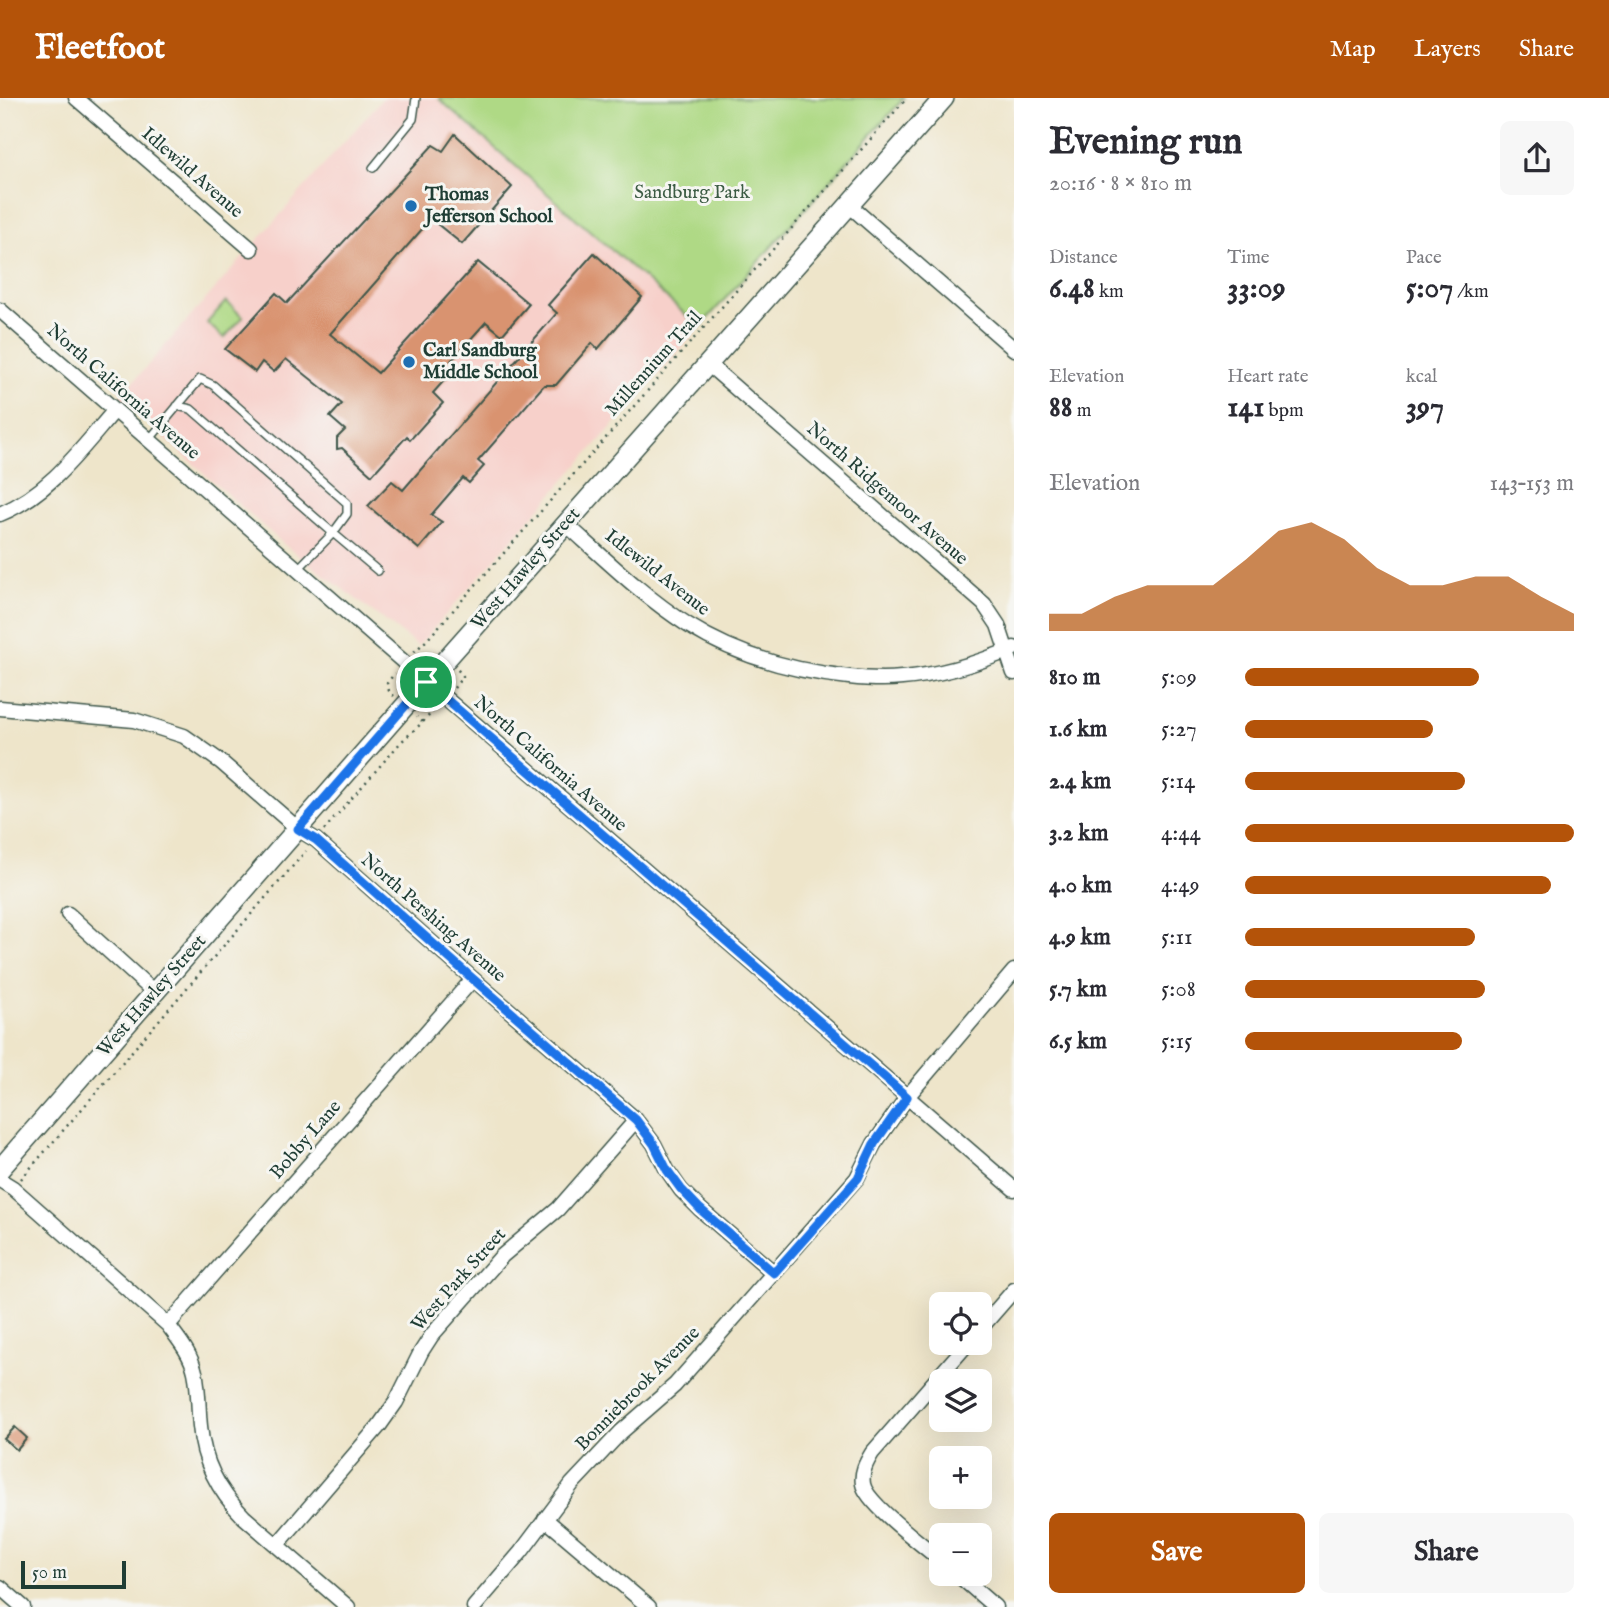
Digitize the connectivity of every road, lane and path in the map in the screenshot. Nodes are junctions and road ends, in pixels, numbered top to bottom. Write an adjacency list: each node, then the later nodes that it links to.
1 (76, 98): 8 (street, Idlewild Avenue)
2 (406, 98): 5 (lane)
3 (907, 98): 20 (path, Millennium Trail)
4 (944, 98): 7 (street, West Hawley Street)
5 (416, 102): 6 (lane)
6 (373, 168)
7 (849, 205): 10 (street); 11 (street, West Hawley Street)
8 (251, 249)
9 (0, 310): 13 (street, North California Avenue)
10 (1014, 349)
11 (708, 363): 16 (street, West Hawley Street); 23 (street, North Ridgemoor Avenue)
12 (177, 406): 14 (lane); 17 (lane); 17 (lane)
13 (115, 410): 14 (street, North California Avenue); 15 (street)
14 (149, 440): 18 (street, North California Avenue)
15 (0, 514)
16 (566, 524): 23 (street, Idlewild Avenue); 28 (street, West Hawley Street)
17 (333, 533): 18 (lane); 19 (lane)
18 (297, 569): 28 (street, North California Avenue)
19 (378, 570)
20 (426, 641): 21 (path); 22 (path, Millennium Trail)
21 (431, 645)
22 (420, 646)
23 (1010, 650): 25 (street, North Ridgemoor Avenue)
24 (460, 672): 27 (path)
25 (1014, 673)
26 (392, 677): 29 (path)
27 (460, 680)
28 (426, 682): 34 (street, West Hawley Street); 40 (street, North California Avenue)
29 (389, 691)
30 (0, 708): 34 (street, North Pershing Avenue)
31 (432, 713): 33 (path)
32 (417, 716): 33 (path)
33 (423, 722): 35 (path)
34 (298, 829): 35 (street, North Pershing Avenue); 39 (street, West Hawley Street)
35 (316, 840): 38 (street, North Pershing Avenue); 43 (path)
36 (68, 914): 39 (street)
37 (1014, 971): 40 (street, Bonniebrook Avenue)
38 (473, 979): 41 (street, North Pershing Avenue); 48 (street, Bobby Lane)
39 (155, 993): 42 (street, West Hawley Street)
40 (907, 1097): 44 (street, North California Avenue); 45 (street, Bonniebrook Avenue)
41 (636, 1120): 45 (street, North Pershing Avenue); 51 (street, West Park Street)
42 (0, 1169)
43 (6, 1184): 48 (street)
44 (1014, 1189)
45 (774, 1273): 50 (street, Bonniebrook Avenue)
46 (1014, 1290): 47 (street)
47 (992, 1315)
48 (168, 1325): 51 (street)
49 (958, 1355): 52 (street)
50 (545, 1519): 57 (street, Bonniebrook Avenue); 58 (street)
51 (277, 1545): 56 (street)
52 (929, 1550)
53 (971, 1586): 59 (street)
54 (0, 1587): 55 (street)
55 (23, 1607)
56 (348, 1607)
57 (474, 1607)
58 (649, 1607)
59 (995, 1607)

